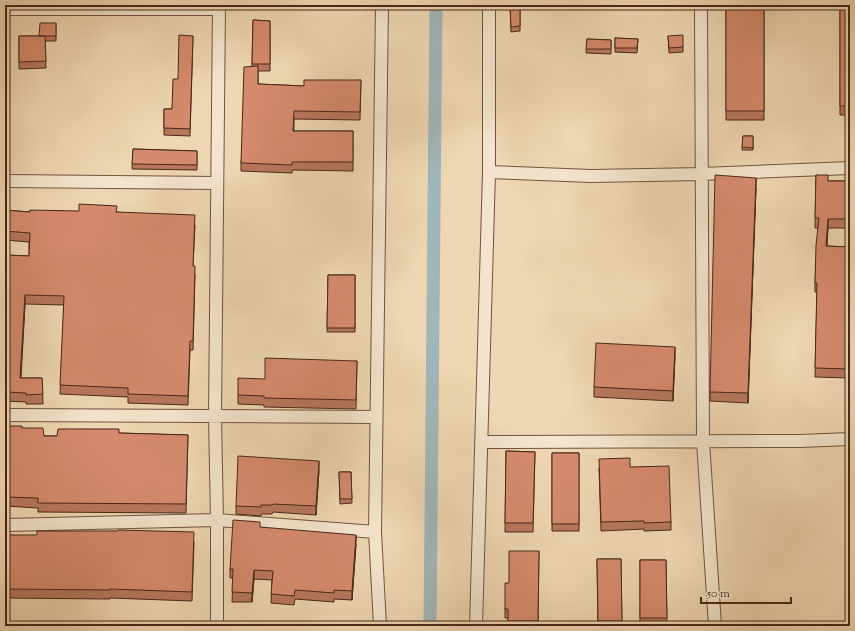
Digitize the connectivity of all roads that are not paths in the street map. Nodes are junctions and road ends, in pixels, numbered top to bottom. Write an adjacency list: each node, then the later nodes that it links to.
1 (382, 5): 13 (street)
2 (489, 5): 7 (street)
3 (701, 5): 8 (street)
4 (219, 7): 5 (street); 10 (street)
5 (5, 9)
6 (850, 168): 8 (street)
7 (489, 172): 8 (street); 16 (street)
8 (702, 174): 15 (street)
9 (5, 181): 10 (street)
10 (217, 183): 12 (street)
11 (5, 415): 12 (street)
12 (215, 417): 13 (street); 17 (street)
13 (376, 417): 19 (street)
14 (850, 439): 15 (street)
15 (703, 441): 16 (street); 23 (street)
16 (481, 442): 22 (street)
17 (217, 520): 18 (street); 19 (street); 20 (street)
18 (5, 525)
19 (375, 532): 21 (street)
20 (217, 626)
21 (380, 626)
22 (476, 626)
23 (715, 626)

